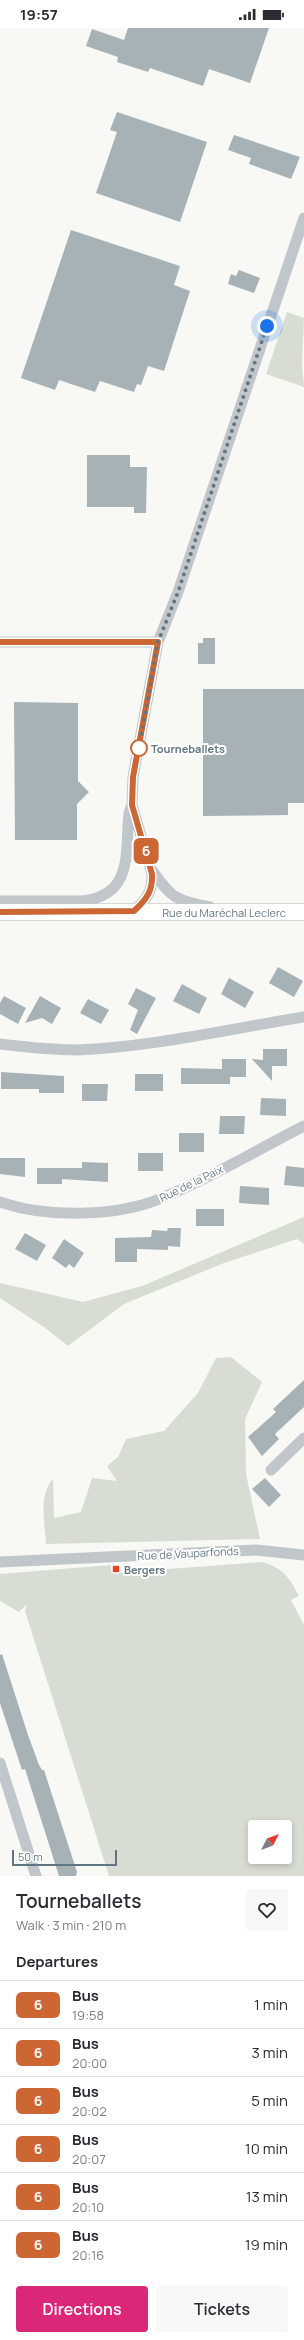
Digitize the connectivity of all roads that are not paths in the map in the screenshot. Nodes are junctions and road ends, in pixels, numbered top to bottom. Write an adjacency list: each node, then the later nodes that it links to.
1 (304, 218): 3 (street)
2 (0, 642): 3 (street)
3 (158, 642): 4 (street)
4 (132, 805): 5 (street); 6 (street)
5 (150, 868): 7 (street); 8 (street)
6 (0, 901)
7 (134, 911): 8 (main road, Rue du Maréchal Leclerc); 9 (main road, Rue du Maréchal Leclerc)
8 (224, 911): 10 (main road, Rue du Maréchal Leclerc)
9 (0, 912)
10 (304, 912)
11 (304, 1017): 12 (street)
12 (0, 1044)
13 (304, 1126): 14 (street, Rue de la Paix)
14 (0, 1202)
15 (304, 1438): 16 (street)
16 (271, 1470)
17 (303, 1559): 18 (street, Rue de Vauparfonds)
18 (0, 1562)
19 (0, 1763): 20 (street)
20 (36, 1876)

